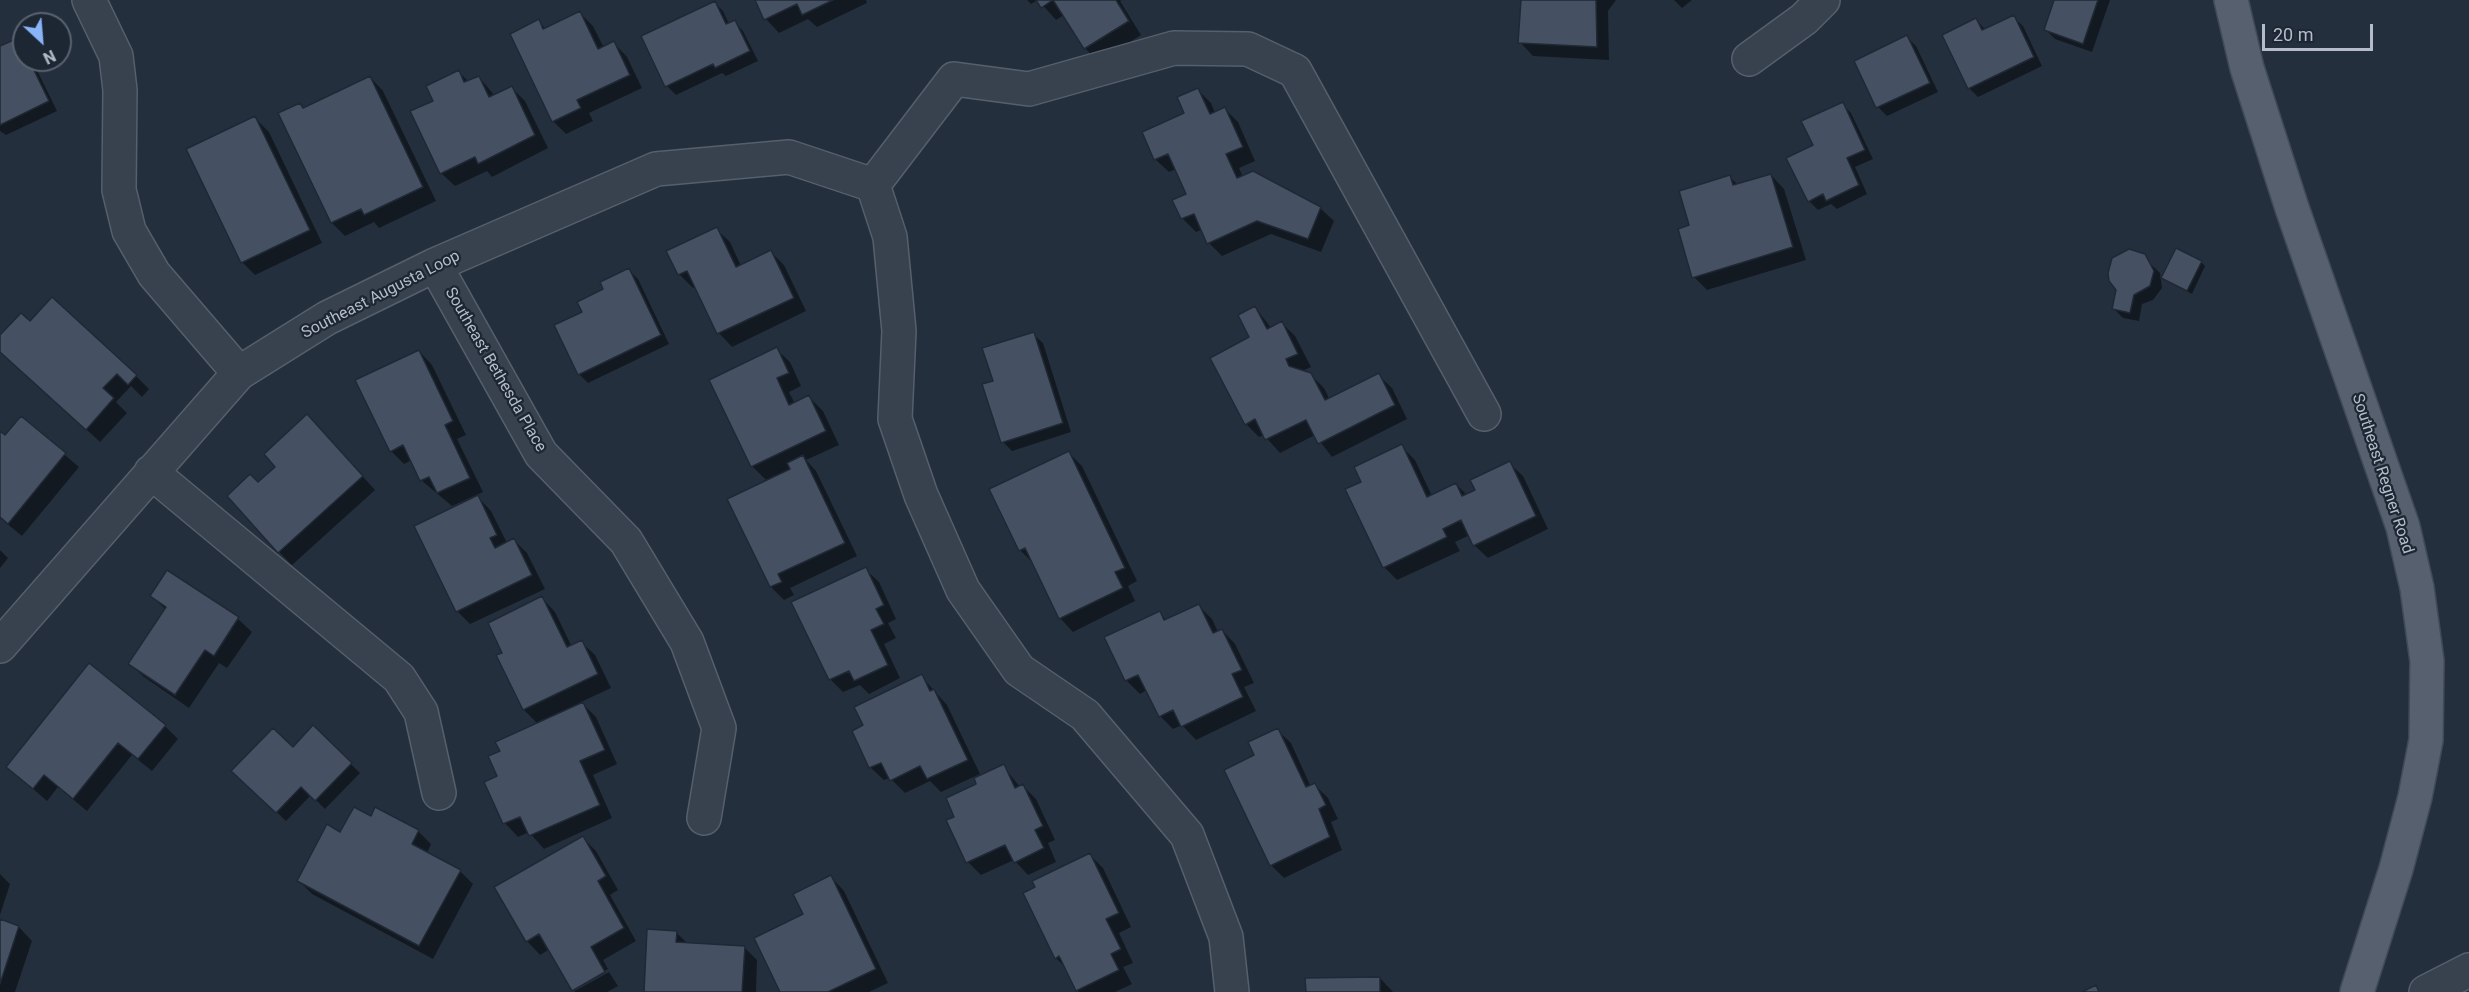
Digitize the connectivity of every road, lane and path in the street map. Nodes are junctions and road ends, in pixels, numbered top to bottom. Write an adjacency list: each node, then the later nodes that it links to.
1 (89, 0): 7 (street)
2 (1823, 0): 4 (street)
3 (2231, 0): 15 (main road, Southeast Regner Road)
4 (1749, 59)
5 (873, 185): 6 (street, Southeast Augusta Loop); 8 (street); 14 (street)
6 (435, 265): 7 (street, Southeast Augusta Loop); 12 (street, Southeast Bethesda Place)
7 (239, 373): 9 (street, Southeast Augusta Loop)
8 (1484, 414)
9 (151, 472): 10 (street, Southeast Augusta Loop); 11 (street)
10 (0, 646)
11 (439, 793)
12 (704, 818)
13 (2469, 970): 16 (street)
14 (1232, 992)
15 (2357, 992)
16 (2426, 992)

